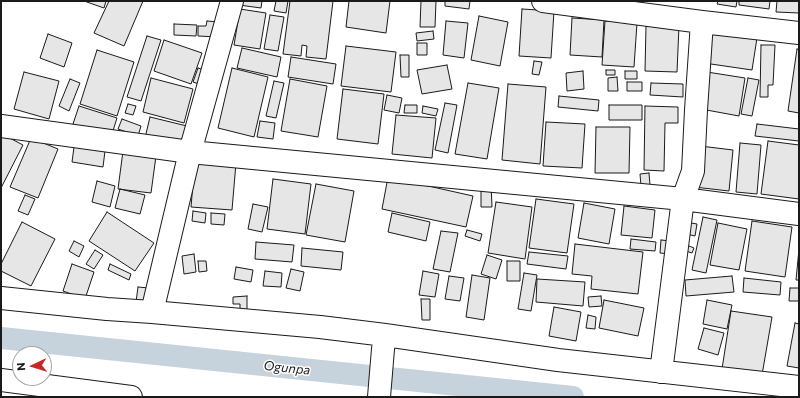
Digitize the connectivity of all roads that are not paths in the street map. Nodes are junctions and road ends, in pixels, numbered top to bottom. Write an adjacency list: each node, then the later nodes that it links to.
1 (232, 1): 6 (street)
2 (543, 1): 3 (street)
3 (702, 22): 4 (street); 7 (street)
4 (799, 33)
5 (1, 126): 6 (street)
6 (190, 152): 7 (street); 10 (street)
7 (683, 199): 8 (street); 12 (street)
8 (799, 214)
9 (1, 298): 10 (street)
10 (152, 312): 11 (street)
11 (384, 342): 12 (street); 16 (street)
12 (661, 372): 14 (street)
13 (1, 380): 15 (street)
14 (799, 387)
15 (131, 397)
16 (378, 397)

